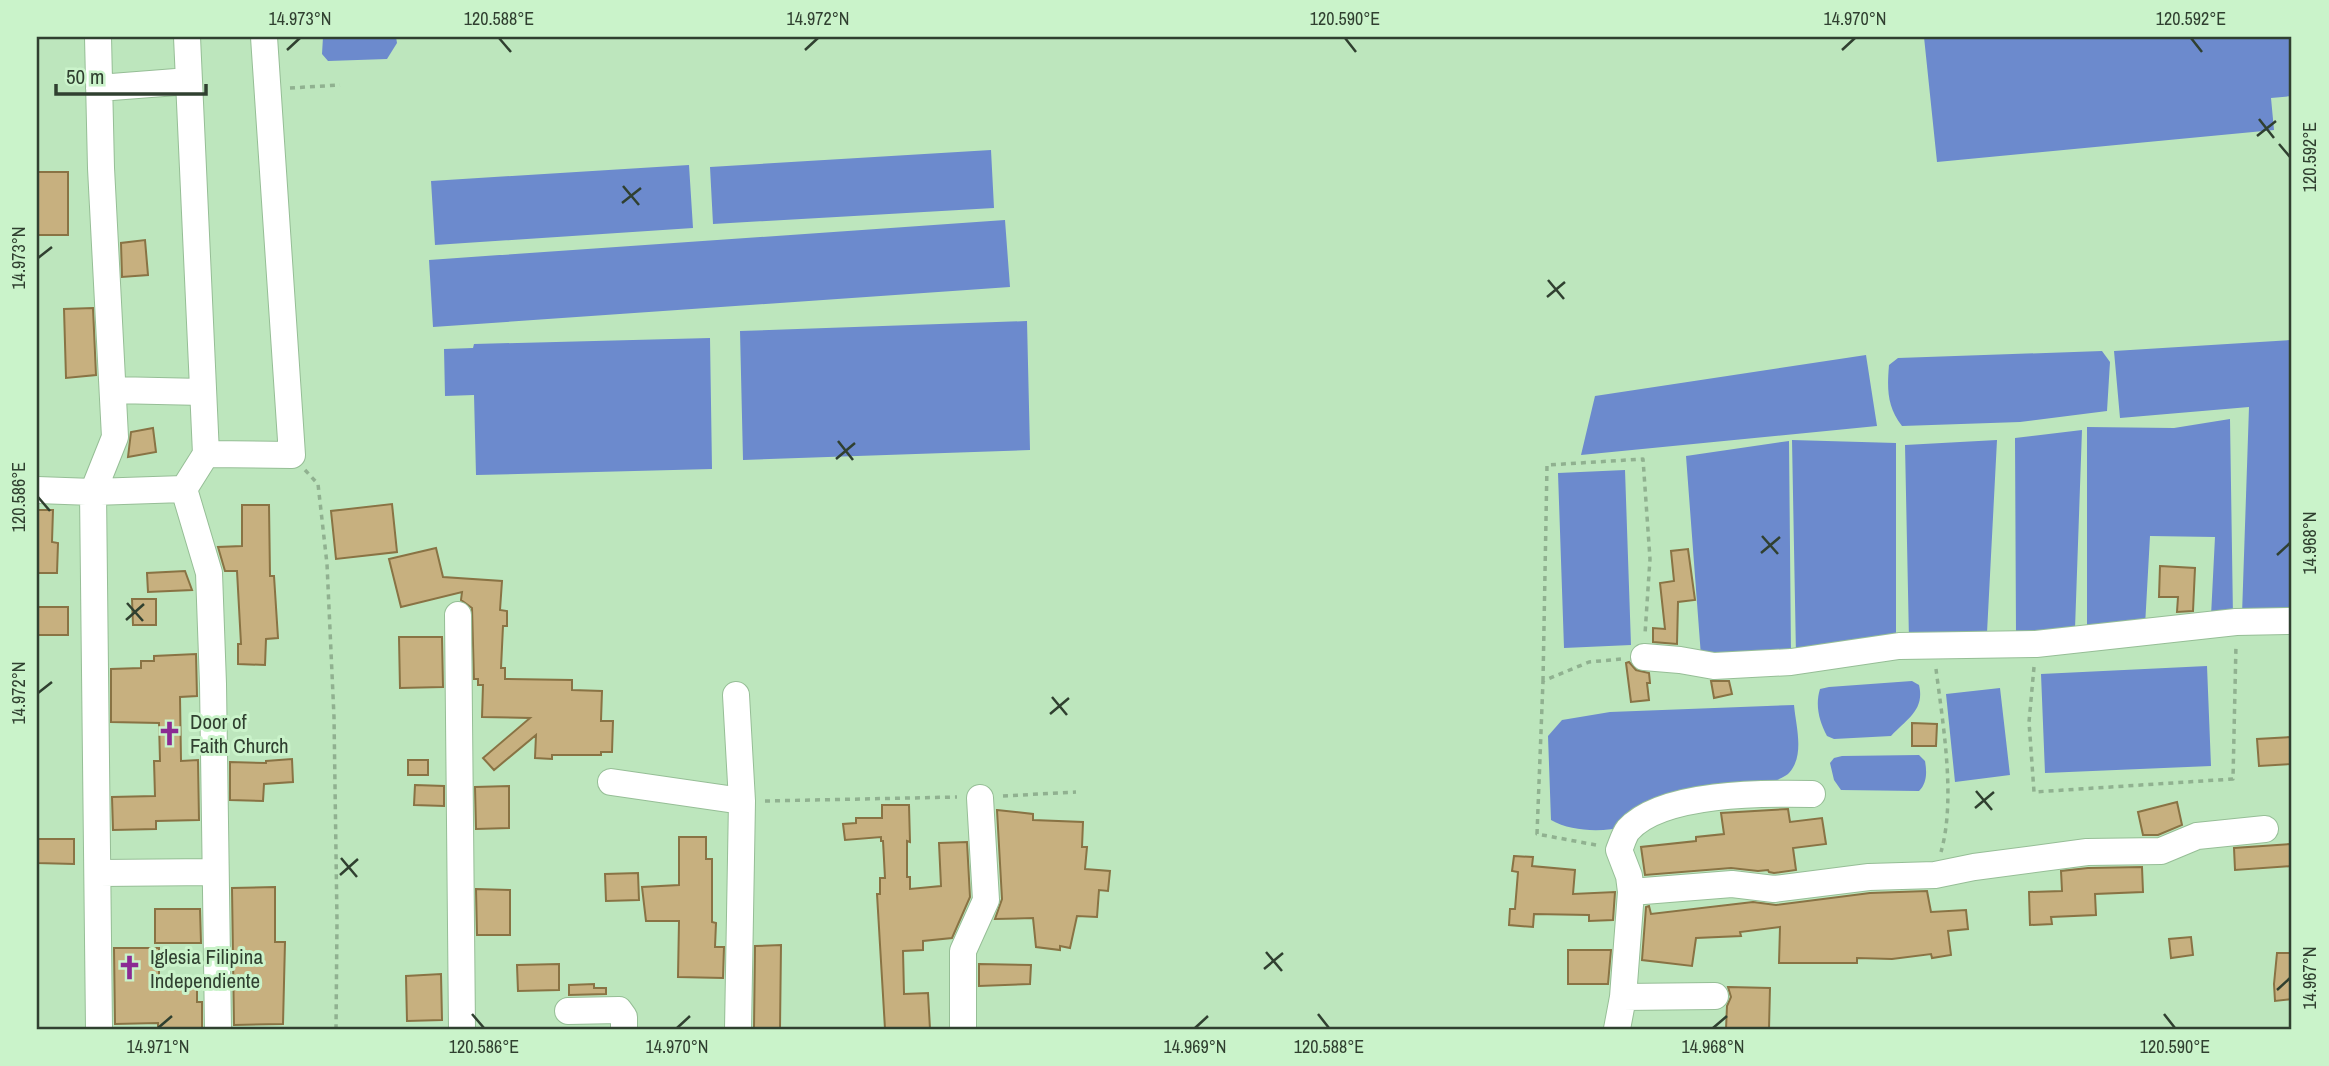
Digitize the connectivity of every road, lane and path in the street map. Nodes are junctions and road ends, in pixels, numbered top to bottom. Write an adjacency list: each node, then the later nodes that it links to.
1 (98, 37): 6 (street)
2 (187, 37): 4 (street)
3 (264, 37): 7 (street)
4 (189, 80): 6 (street); 9 (street)
5 (340, 85): 7 (path)
6 (99, 88): 8 (street)
7 (267, 90): 11 (street)
8 (113, 390): 9 (street); 14 (street)
9 (204, 392): 10 (street)
10 (206, 454): 11 (street); 12 (street)
11 (292, 455): 39 (path)
12 (184, 489): 14 (street); 30 (street)
13 (37, 490): 14 (street)
14 (93, 492): 31 (street)
15 (458, 615): 40 (street)
16 (2292, 621): 17 (street)
17 (2236, 622): 18 (street); 18 (path)
18 (2036, 644): 19 (street)
19 (1934, 647): 20 (street); 32 (path)
20 (1644, 657): 21 (path); 21 (path)
21 (1543, 681): 29 (path)
22 (736, 695): 27 (street)
23 (611, 782): 27 (street)
24 (1076, 792): 26 (path)
25 (1812, 794): 29 (street)
26 (980, 798): 27 (path); 43 (street)
27 (742, 801): 42 (street)
28 (2266, 829): 32 (street)
29 (1619, 850): 33 (street)
30 (215, 872): 31 (street); 38 (street)
31 (99, 873): 37 (street)
32 (1935, 875): 33 (street)
33 (1631, 892): 35 (street)
34 (1715, 996): 35 (street)
35 (1623, 997): 44 (street)
36 (568, 1012): 41 (street)
37 (99, 1029)
38 (218, 1029)
39 (336, 1029)
40 (462, 1029)
41 (624, 1029)
42 (738, 1029)
43 (963, 1029)
44 (1617, 1029)

